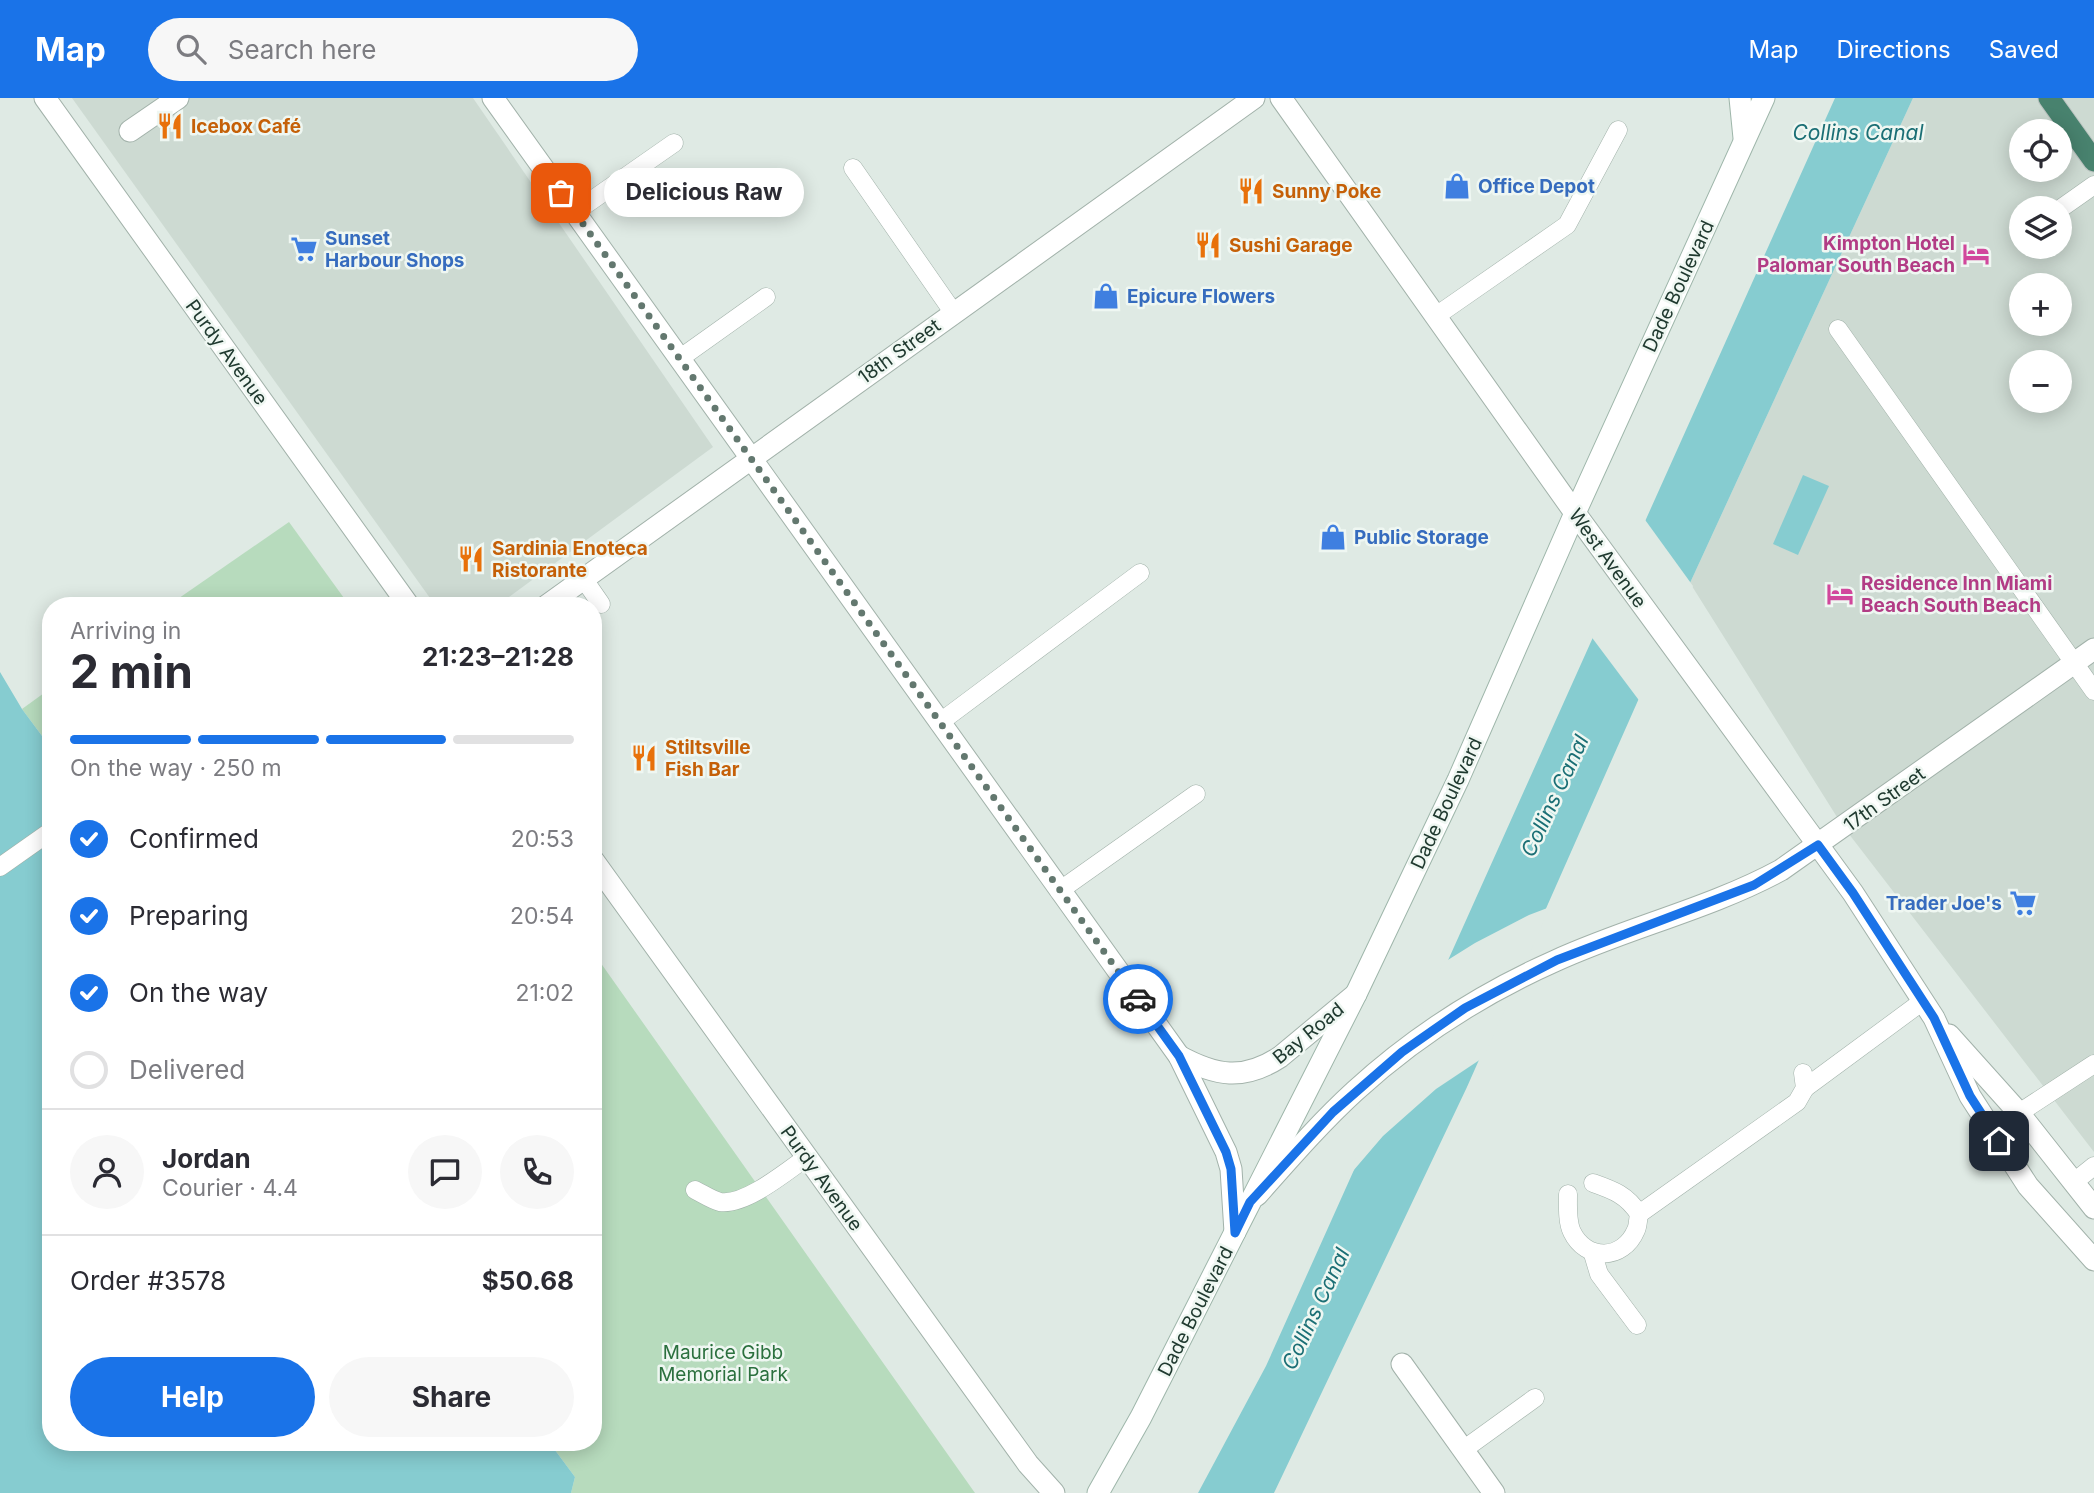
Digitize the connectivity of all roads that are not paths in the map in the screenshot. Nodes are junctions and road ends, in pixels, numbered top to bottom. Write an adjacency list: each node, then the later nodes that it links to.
1 (45, 98): 27 (street, Purdy Avenue)
2 (178, 98): 10 (street)
3 (493, 98): 17 (street, Bay Road)
4 (1254, 98): 19 (street, 18th Street)
5 (1282, 98): 20 (street, West Avenue)
6 (1740, 98): 11 (street)
7 (1764, 98): 11 (street, Dade Boulevard)
8 (2049, 98): 13 (highway)
9 (1618, 130): 20 (lane)
10 (130, 131)
11 (1744, 141): 24 (street, Dade Boulevard)
12 (674, 143): 17 (lane)
13 (2094, 160)
14 (853, 168): 19 (lane)
15 (2094, 185): 16 (lane)
16 (2072, 201)
17 (575, 212): 22 (street, Bay Road)
18 (765, 297): 22 (lane)
19 (953, 312): 23 (street, 18th Street)
20 (1436, 316): 24 (street, West Avenue)
21 (1838, 329): 31 (lane)
22 (679, 359): 23 (street, Bay Road)
23 (750, 458): 26 (street, 18th Street); 33 (street, Bay Road)
24 (1575, 513): 36 (street, West Avenue); 40 (street, Dade Boulevard)
25 (1140, 573): 33 (lane)
26 (583, 578): 28 (street, 18th Street); 29 (lane)
27 (403, 597)
28 (557, 597)
29 (596, 597)
30 (2094, 649): 31 (street, 17th Street)
31 (2074, 663): 32 (lane); 36 (street, 17th Street)
32 (2094, 691)
33 (939, 723): 39 (street, Bay Road)
34 (1196, 794): 39 (lane)
35 (42, 837): 37 (lane)
36 (1818, 845): 41 (street, West Avenue); 51 (street, 17th Street)
37 (0, 867)
38 (602, 872): 45 (street, Purdy Avenue)
39 (1059, 891): 42 (street, Bay Road)
40 (1356, 994): 42 (street, Bay Road); 51 (street, Dade Boulevard)
41 (1928, 1010): 44 (street, West Avenue); 53 (lane); 56 (street, West Avenue)
42 (1179, 1056): 54 (street, Bay Road)
43 (2094, 1064): 44 (lane)
44 (2019, 1113): 47 (street, West Avenue)
45 (807, 1157): 49 (lane); 61 (street, Purdy Avenue)
46 (2094, 1166): 47 (lane)
47 (2074, 1182): 52 (street, West Avenue)
48 (1593, 1183): 53 (lane)
49 (695, 1190)
50 (1568, 1194): 55 (lane)
51 (1250, 1202): 54 (street, Dade Boulevard)
52 (2094, 1208)
53 (1639, 1214): 55 (lane)
54 (1235, 1233): 62 (street, Dade Boulevard)
55 (1593, 1254): 57 (lane)
56 (2094, 1260)
57 (1637, 1325)
58 (1402, 1364): 60 (street)
59 (1535, 1398): 60 (lane)
60 (1463, 1450): 63 (street)
61 (1054, 1493)
62 (1098, 1493)
63 (1494, 1493)

